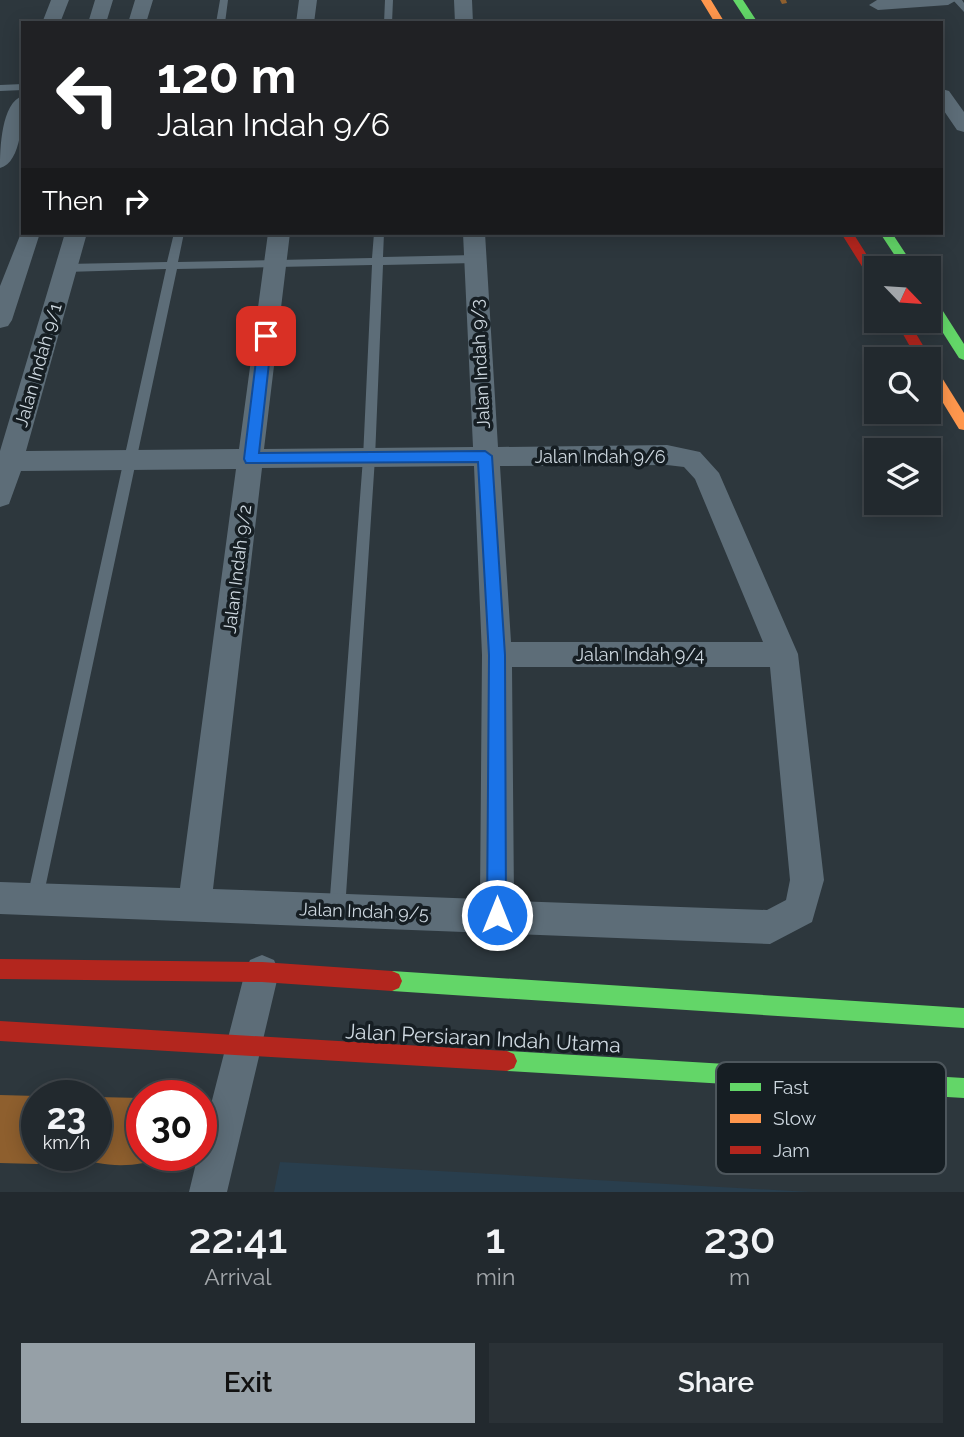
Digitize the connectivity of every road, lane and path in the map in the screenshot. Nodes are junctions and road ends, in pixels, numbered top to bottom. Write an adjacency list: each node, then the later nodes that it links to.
1 (60, 0): 14 (street)
2 (104, 0): 15 (street)
3 (144, 0): 16 (street)
4 (224, 0): 17 (lane)
5 (308, 0): 18 (street)
6 (389, 0): 19 (lane)
7 (463, 0): 20 (street)
8 (706, 0): 21 (main road)
9 (738, 0): 22 (main road)
10 (948, 0): 12 (street)
11 (957, 0): 13 (lane)
12 (876, 3): 23 (street)
13 (964, 9)
14 (52, 21)
15 (98, 21)
16 (138, 21)
17 (220, 21)
18 (305, 21)
19 (388, 21)
20 (464, 21)
21 (719, 21)
22 (752, 21)
23 (889, 21)
24 (0, 88): 25 (lane)
25 (21, 88)
26 (943, 96): 28 (street)
27 (21, 108): 29 (street)
28 (963, 125)
29 (0, 162)
30 (28, 235): 44 (street)
31 (75, 235): 43 (street, Jalan Indah 9/1)
32 (179, 235): 42 (lane)
33 (279, 235): 41 (street, Jalan Indah 9/2)
34 (379, 235): 40 (lane)
35 (849, 235): 39 (main road)
36 (887, 235): 38 (main road)
37 (475, 246): 40 (lane); 49 (street, Jalan Indah 9/3)
38 (901, 256)
39 (864, 259)
40 (378, 261): 41 (lane); 50 (lane)
41 (275, 263): 42 (lane); 51 (street, Jalan Indah 9/2)
42 (172, 265): 43 (lane); 52 (lane)
43 (66, 268): 53 (street, Jalan Indah 9/1)
44 (0, 320)
45 (942, 320): 46 (main road)
46 (964, 355)
47 (941, 388): 48 (main road)
48 (964, 425)
49 (485, 456): 50 (street, Jalan Indah 9/6); 55 (street, Jalan Indah 9/6); 56 (street, Jalan Indah 9/3)
50 (369, 458): 51 (street, Jalan Indah 9/6); 60 (lane)
51 (251, 459): 52 (street, Jalan Indah 9/6); 59 (street, Jalan Indah 9/2)
52 (129, 460): 53 (street, Jalan Indah 9/6); 58 (lane)
53 (5, 461): 54 (street, Jalan Indah 9/1)
54 (0, 497)
55 (783, 654): 56 (street, Jalan Indah 9/4); 62 (street, Jalan Indah 9/6)
56 (497, 655): 61 (street, Jalan Indah 9/3)
57 (0, 898): 58 (street, Jalan Indah 9/5)
58 (34, 898): 59 (street, Jalan Indah 9/5)
59 (194, 905): 60 (street, Jalan Indah 9/5)
60 (337, 910): 61 (street, Jalan Indah 9/5)
61 (497, 915): 62 (street, Jalan Indah 9/5)
62 (770, 927)
63 (0, 967): 64 (main road)
64 (262, 972): 65 (main road); 67 (street)
65 (964, 1018)
66 (4, 1031): 67 (main road, Jalan Persiaran Indah Utama)
67 (243, 1045): 68 (main road, Jalan Persiaran Indah Utama); 71 (street)
68 (716, 1073)
69 (946, 1087): 70 (main road, Jalan Persiaran Indah Utama)
70 (964, 1088)
71 (208, 1192)

